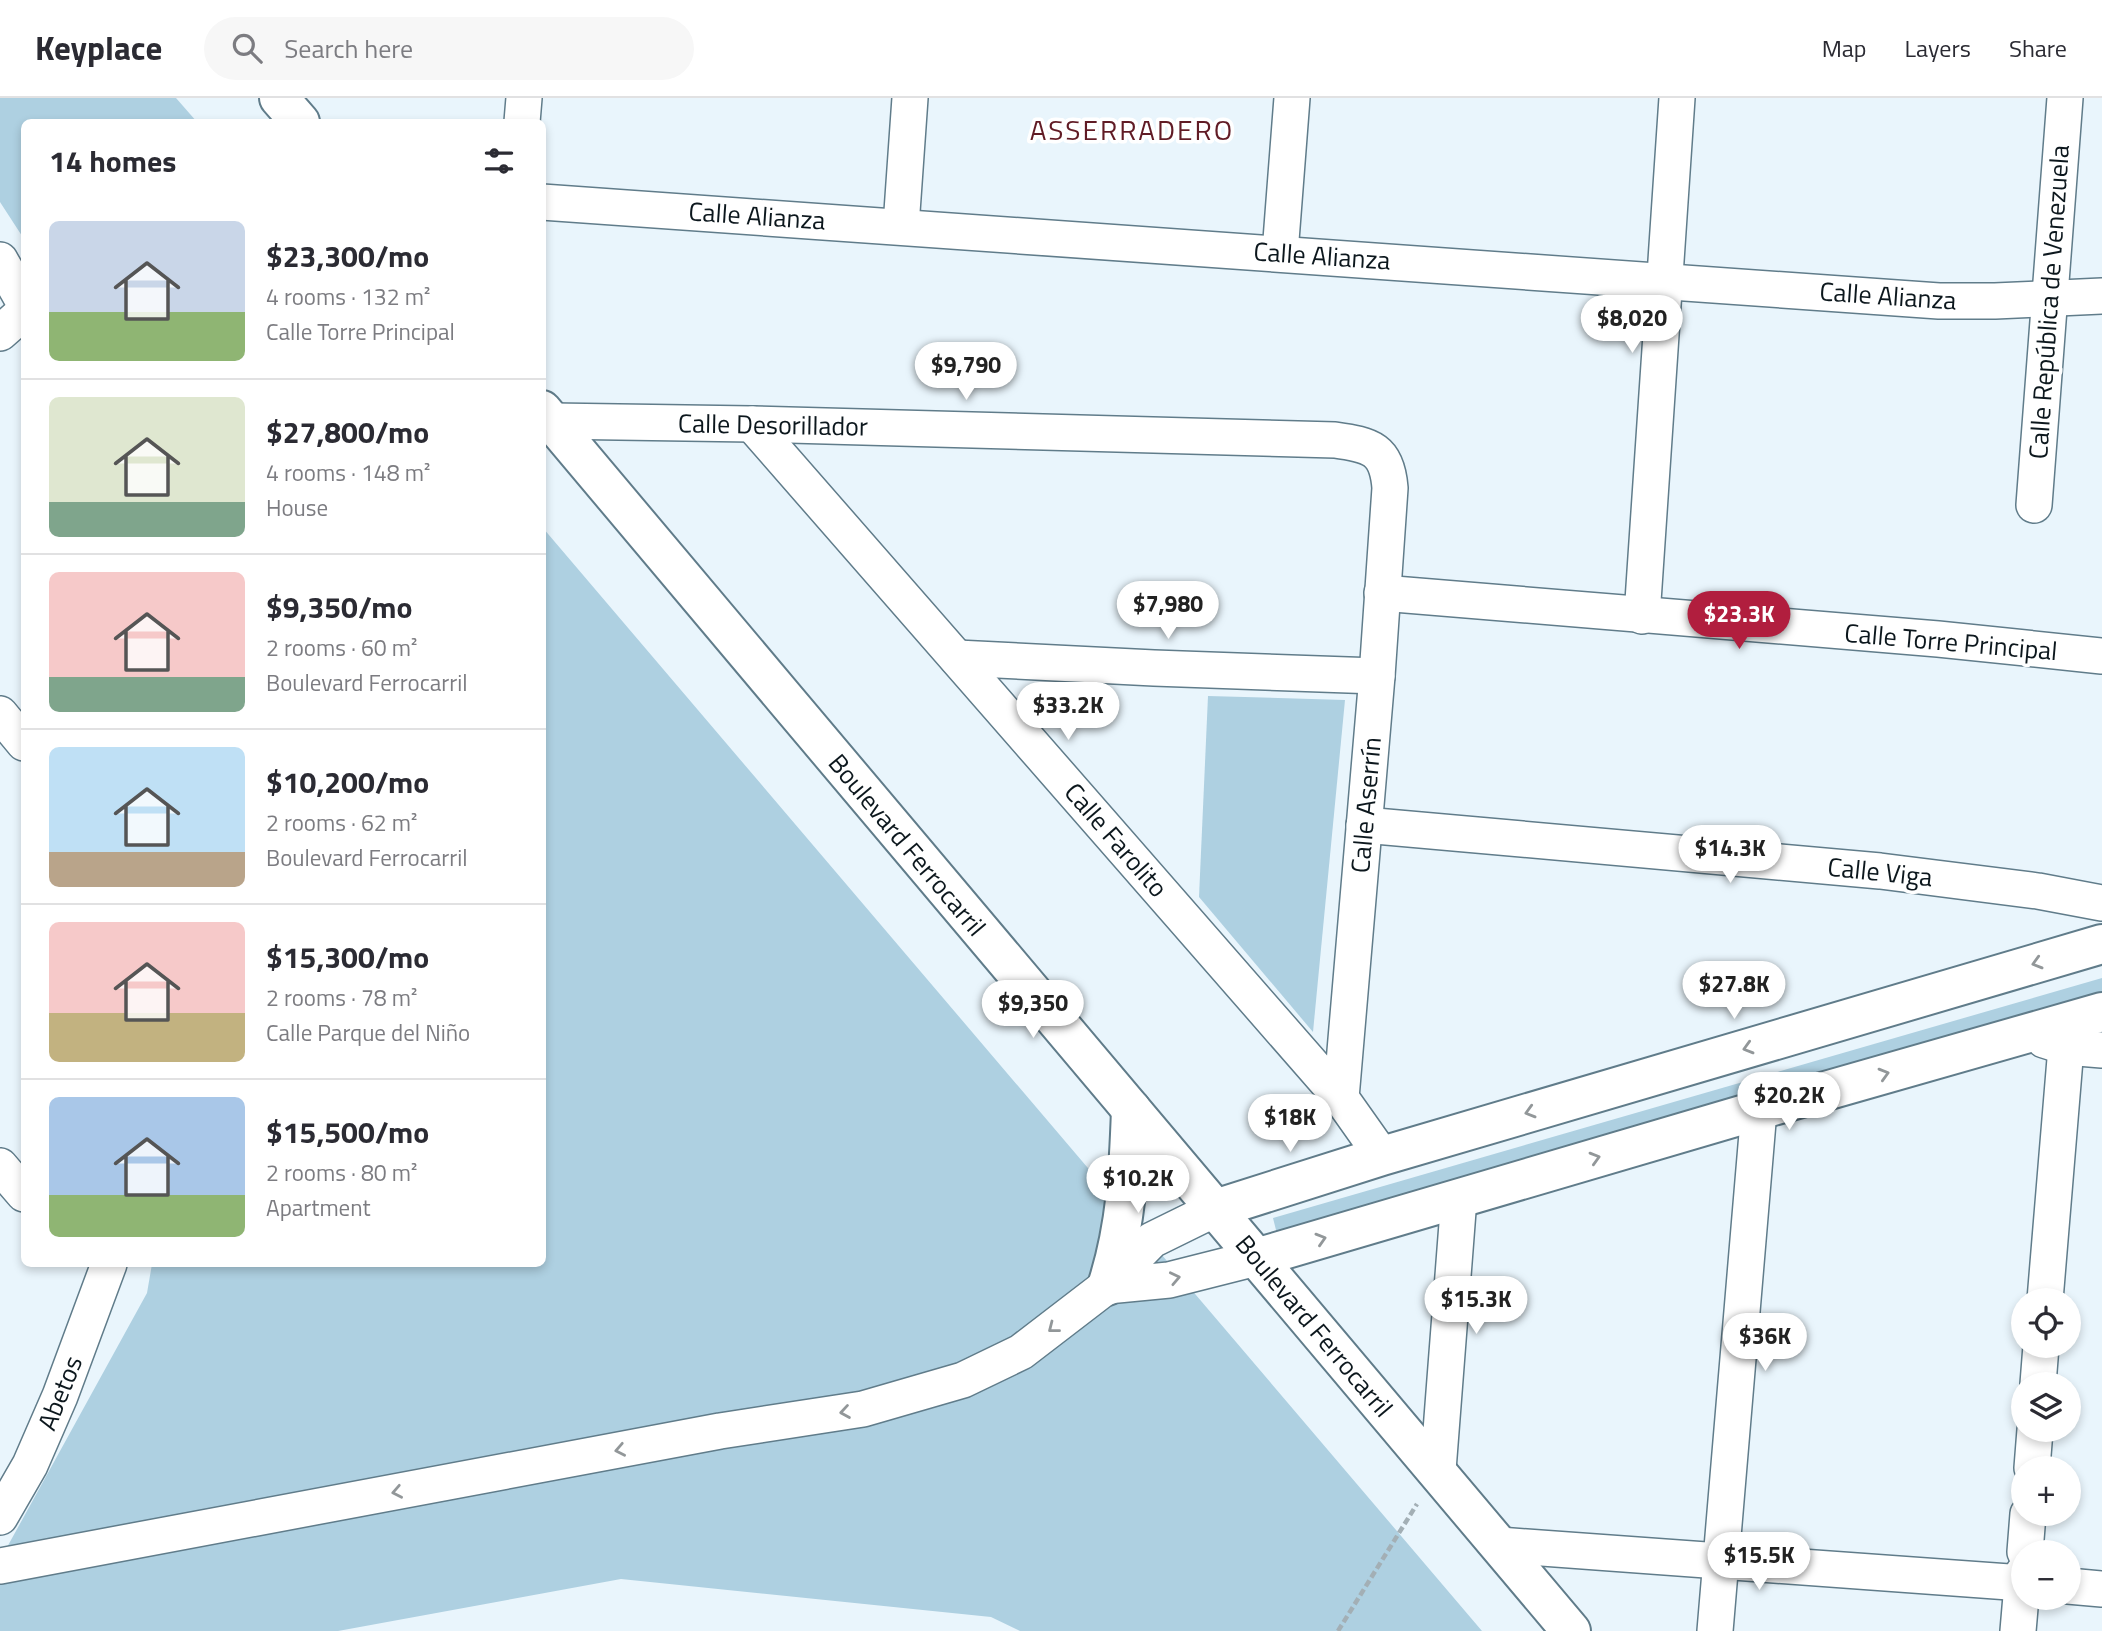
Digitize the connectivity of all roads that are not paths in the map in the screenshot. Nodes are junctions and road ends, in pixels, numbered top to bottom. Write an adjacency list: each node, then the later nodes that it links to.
1 (279, 98): 7 (main road)
2 (524, 98): 8 (street)
3 (910, 98): 10 (street)
4 (1292, 98): 11 (street)
5 (1677, 98): 13 (street)
6 (2065, 98): 16 (street, Calle República de Venezuela)
7 (297, 119)
8 (522, 119)
9 (546, 202): 10 (street, Calle Alianza)
10 (901, 226): 11 (street, Calle Alianza)
11 (1280, 253): 13 (street, Calle Alianza)
12 (0, 260): 15 (street)
13 (1665, 281): 16 (street, Calle Alianza); 24 (street)
14 (2102, 296): 16 (street, Calle Alianza)
15 (21, 297)
16 (2049, 300): 22 (street, Calle República de Venezuela)
17 (21, 315): 18 (street)
18 (0, 333)
19 (547, 416): 20 (street, Calle Desorillador); 37 (main road, Boulevard Ferrocarril)
20 (752, 424): 21 (street, Calle Desorillador); 26 (street, Calle Farolito)
21 (1371, 448): 23 (street, Calle Aserrín)
22 (2034, 505)
23 (1382, 593): 24 (street, Calle Torre Principal); 27 (street, Calle Aserrín)
24 (1642, 616): 25 (street, Calle Torre Principal)
25 (2102, 656)
26 (957, 658): 27 (street); 36 (street, Calle Farolito)
27 (1377, 676): 30 (street, Calle Aserrín)
28 (0, 713): 29 (street)
29 (21, 739)
30 (1364, 825): 31 (street, Calle Viga); 36 (street, Calle Aserrín)
31 (2102, 903)
32 (2102, 944): 39 (main road, one-way to 39)
33 (2102, 1012): 34 (main road)
34 (2049, 1040): 35 (street); 38 (main road, one-way to 34); 47 (street)
35 (2102, 1050)
36 (1341, 1098): 39 (street)
37 (1131, 1109): 43 (main road, Boulevard Ferrocarril); 46 (main road)
38 (1759, 1110): 42 (main road, one-way to 38); 51 (street)
39 (1382, 1156): 43 (main road)
40 (0, 1166): 41 (street)
41 (21, 1190)
42 (1459, 1198): 44 (main road, one-way to 42); 48 (street)
43 (1215, 1209): 44 (main road, Boulevard Ferrocarril); 46 (street)
44 (1256, 1258): 46 (street, one-way to 44); 48 (main road, Boulevard Ferrocarril)
45 (99, 1270): 49 (street, Abetos)
46 (1107, 1286): 52 (street, one-way to 52)
47 (2045, 1288)
48 (1438, 1470): 50 (main road, Boulevard Ferrocarril)
49 (0, 1517)
50 (1499, 1545): 51 (street); 57 (main road, Boulevard Ferrocarril)
51 (1721, 1561): 53 (street); 58 (street)
52 (0, 1566)
53 (2011, 1582)
54 (2081, 1587): 55 (street)
55 (2102, 1589)
56 (2020, 1610): 59 (street)
57 (1571, 1631)
58 (1715, 1631)
59 (2018, 1631)

